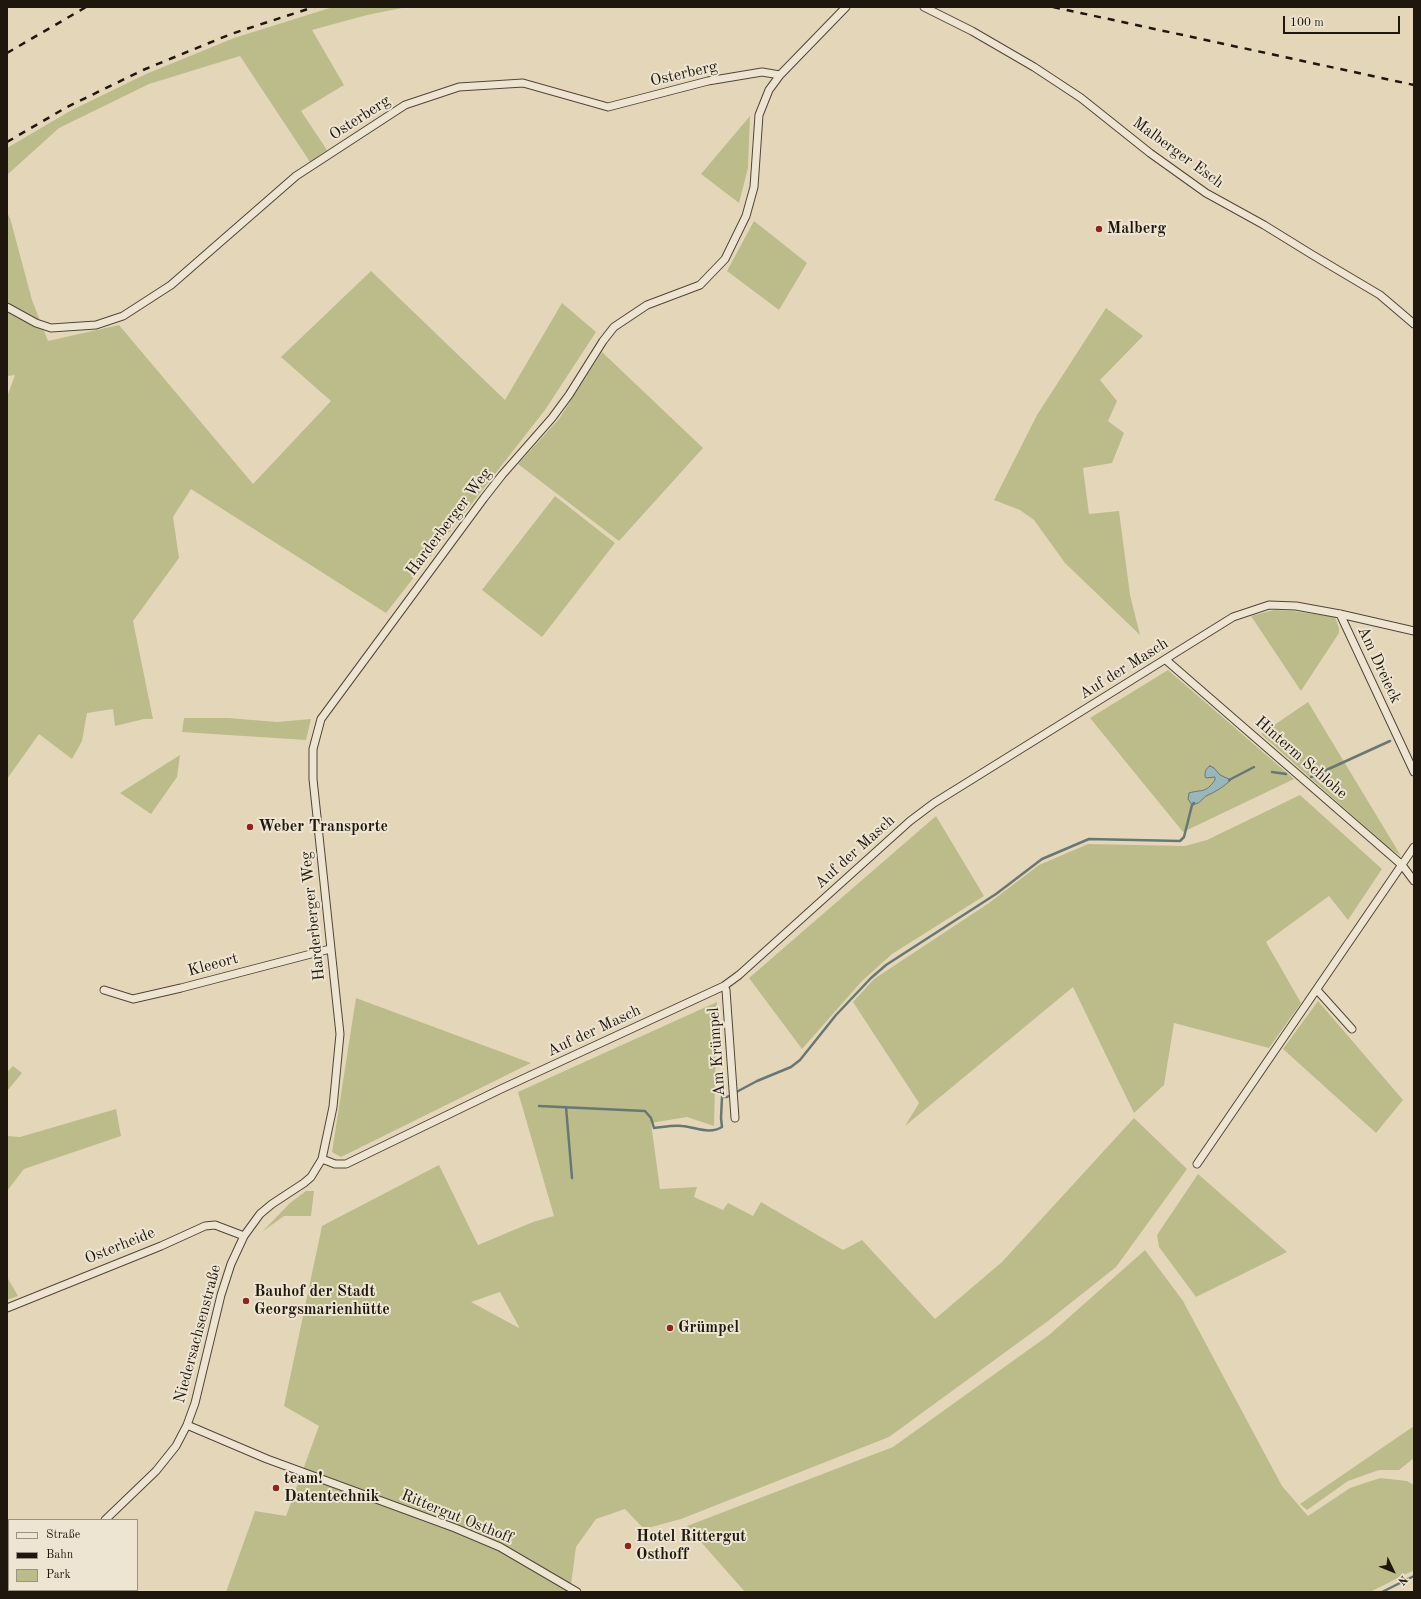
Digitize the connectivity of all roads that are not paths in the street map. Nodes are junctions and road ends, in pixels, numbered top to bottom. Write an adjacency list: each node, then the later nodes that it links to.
1 (846, 7): 3 (street, Harderberger Weg)
2 (924, 7): 5 (street, Malberger Esch)
3 (780, 75): 4 (street, Osterberg); 13 (street, Harderberger Weg)
4 (7, 307)
5 (1414, 324)
6 (1340, 614): 7 (street, Auf der Masch); 8 (street, Auf der Masch); 9 (street, Am Dreieck)
7 (1414, 631)
8 (1166, 660): 11 (street, Hinterm Schlohe); 14 (street, Auf der Masch)
9 (1414, 772)
10 (1414, 847): 11 (street)
11 (1402, 865): 12 (street, Hinterm Schlohe); 16 (street)
12 (1414, 881)
13 (330, 948): 15 (street, Kleeort); 19 (street, Harderberger Weg)
14 (724, 986): 18 (street, Am Krümpel); 19 (street, Auf der Masch)
15 (104, 990)
16 (1317, 990): 17 (street); 20 (street)
17 (1352, 1029)
18 (735, 1118)
19 (322, 1159): 21 (street, Niedersachsenstraße)
20 (1197, 1164)
21 (244, 1236): 22 (street, Osterheide); 23 (street, Niedersachsenstraße)
22 (7, 1308)
23 (187, 1426): 24 (street, Niedersachsenstraße); 25 (street, Rittergut Osthoff)
24 (106, 1519)
25 (577, 1592)

